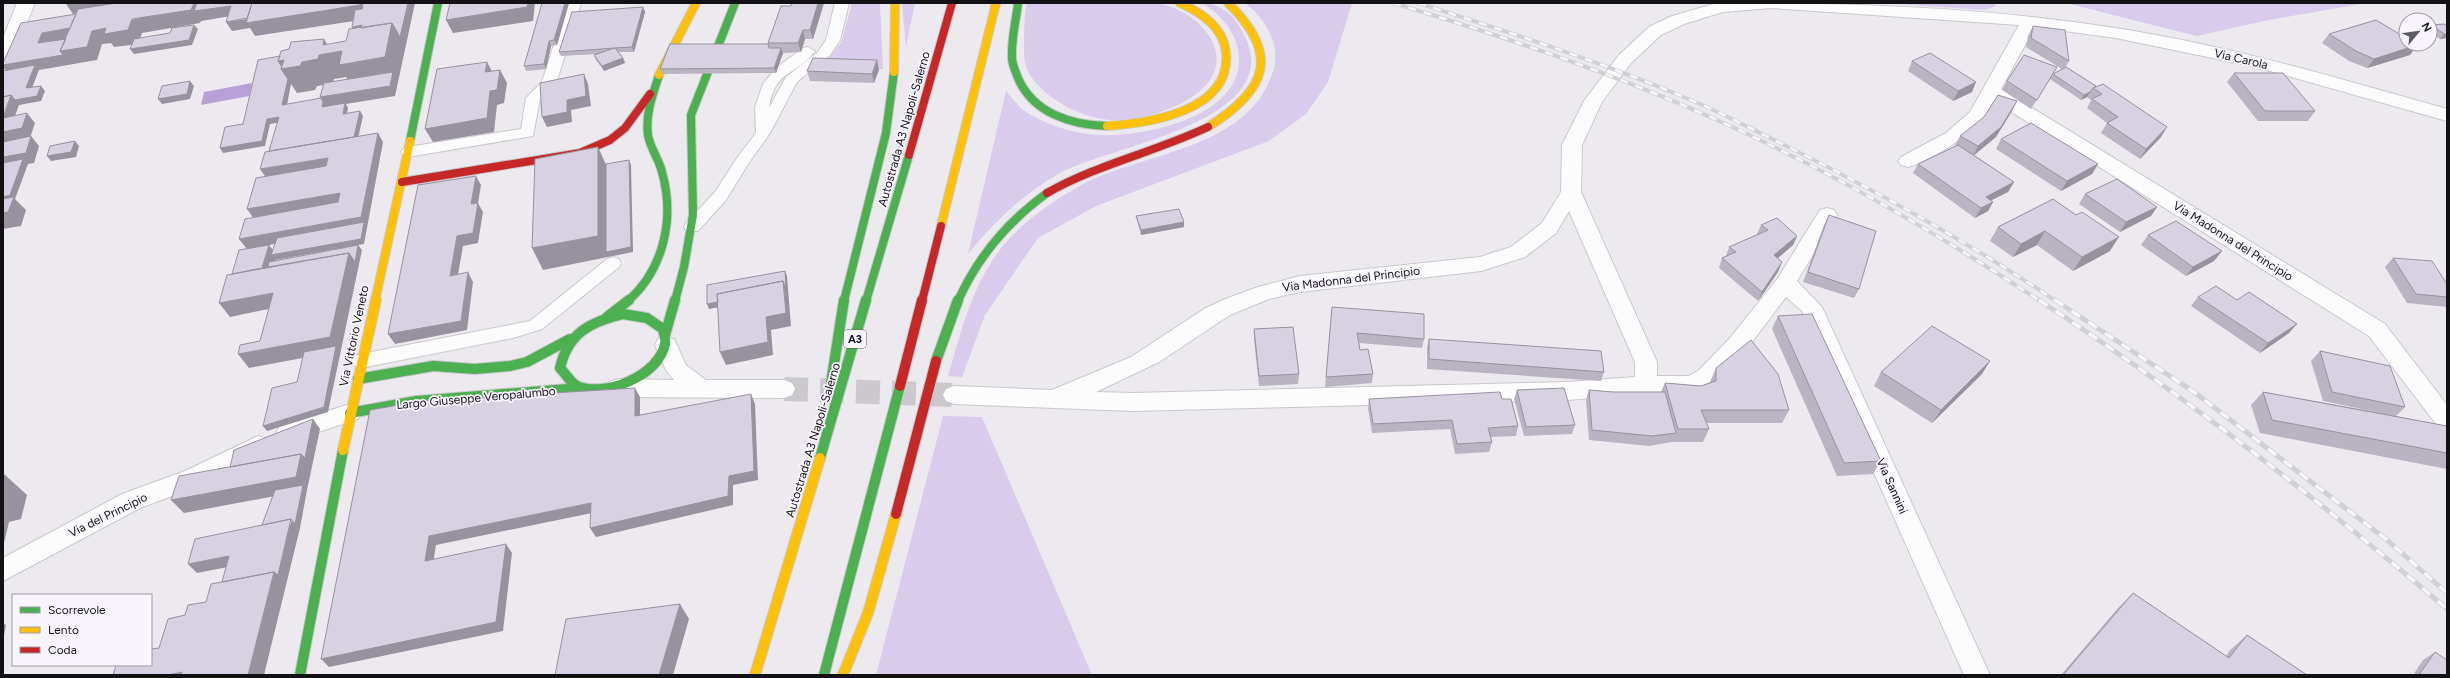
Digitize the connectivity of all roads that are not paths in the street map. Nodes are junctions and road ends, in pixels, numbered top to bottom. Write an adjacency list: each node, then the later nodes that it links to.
1 (26, 3): 18 (street)
2 (438, 3): 23 (main road, Via Vittorio Veneto)
3 (574, 3): 23 (lane)
4 (685, 3): 16 (main road)
5 (696, 3): 16 (main road)
6 (842, 3): 22 (lane)
7 (895, 3): 45 (main road)
8 (952, 3): 45 (main road, Autostrada A3 Napoli-Salerno / A3)
9 (996, 3): 49 (main road)
10 (1018, 3): 11 (main road)
11 (1180, 3)
12 (1228, 3): 50 (main road)
13 (2022, 3): 15 (street)
14 (735, 4): 28 (main road)
15 (2030, 21): 20 (street); 21 (street, Via Carola); 26 (street)
16 (679, 30): 19 (main road)
17 (808, 51): 22 (lane)
18 (3, 60)
19 (659, 79): 25 (main road); 31 (main road)
20 (1991, 91): 24 (street); 44 (street, Via Madonna del Principio)
21 (2447, 115)
22 (763, 132): 28 (lane)
23 (408, 152): 25 (main road, Via Vittorio Veneto)
24 (1908, 161)
25 (402, 182): 34 (main road, Via Vittorio Veneto)
26 (1571, 192): 36 (street); 42 (street, Via Madonna del Principio)
27 (1827, 215): 30 (street)
28 (692, 227): 33 (main road)
29 (612, 264): 34 (lane)
30 (1785, 283): 36 (street); 51 (street, Via Sannini)
31 (607, 317): 32 (main road, Largo Giuseppe Veropalumbo); 33 (main road, Largo Giuseppe Veropalumbo)
32 (570, 339): 35 (main road, Largo Giuseppe Veropalumbo); 37 (main road, Largo Giuseppe Veropalumbo)
33 (665, 340): 38 (main road, Largo Giuseppe Veropalumbo); 40 (street, Largo Giuseppe Veropalumbo)
34 (361, 361): 35 (main road, Via Vittorio Veneto)
35 (358, 379): 43 (main road, Via Vittorio Veneto)
36 (1646, 385): 42 (street)
37 (580, 388): 38 (main road, Largo Giuseppe Veropalumbo); 43 (main road, Largo Giuseppe Veropalumbo)
38 (618, 388): 40 (street, Largo Giuseppe Veropalumbo)
39 (784, 389): 40 (street)
40 (703, 390)
41 (954, 395): 42 (street)
42 (1050, 400)
43 (350, 413): 46 (street, Via del Principio); 47 (main road, Via Vittorio Veneto)
44 (2447, 422)
45 (822, 453): 48 (main road, Autostrada A3 Napoli-Salerno / A3)
46 (3, 570)
47 (300, 675)
48 (755, 675)
49 (824, 675)
50 (843, 675)
51 (1977, 675)

